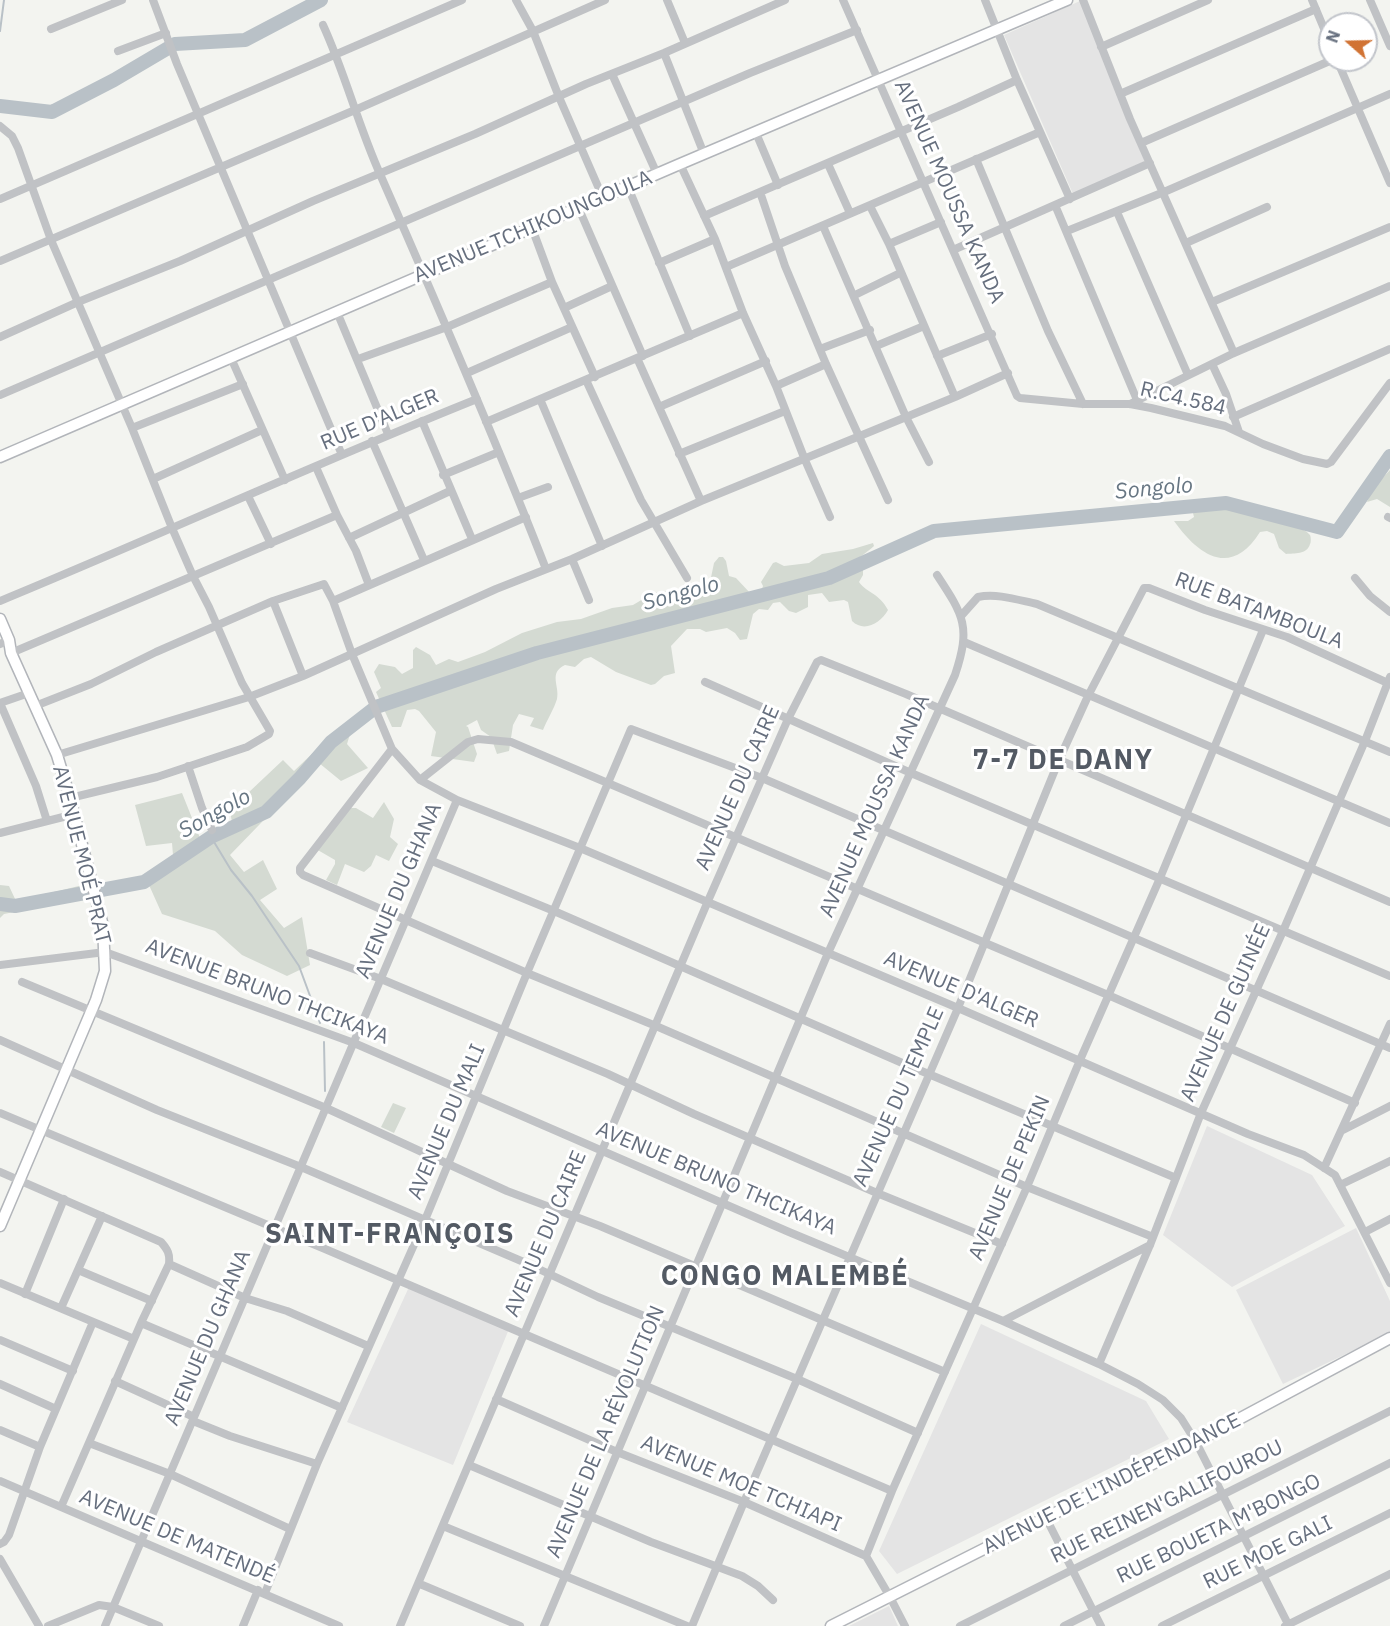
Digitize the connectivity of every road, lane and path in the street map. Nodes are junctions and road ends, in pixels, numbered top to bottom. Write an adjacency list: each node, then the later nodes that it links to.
1 (122, 0): 18 (street)
2 (153, 0): 22 (street)
3 (462, 0): 28 (street)
4 (516, 0): 21 (street)
5 (605, 0): 21 (street)
6 (667, 0): 23 (street)
7 (784, 0): 23 (street)
8 (843, 0): 19 (street, AVENUE MOUSSA KANDA)
9 (985, 0): 20 (street)
10 (1067, 0): 20 (street, AVENUE TCHIKOUNGOULA)
11 (1083, 0): 25 (street)
12 (1208, 0): 25 (street)
13 (1312, 0): 15 (street)
14 (1370, 0): 24 (street)
15 (1316, 9): 16 (street); 34 (street)
16 (1318, 14)
17 (323, 25): 28 (street)
18 (51, 29)
19 (857, 30): 32 (street, AVENUE MOUSSA KANDA); 37 (street)
20 (997, 30): 32 (street, AVENUE TCHIKOUNGOULA); 33 (street)
21 (533, 31): 36 (street); 39 (street)
22 (166, 33): 26 (street); 40 (street)
23 (685, 43): 27 (street)
24 (1390, 46)
25 (1101, 47): 34 (street)
26 (118, 51)
27 (664, 53): 31 (street); 37 (street)
28 (336, 55): 39 (street); 40 (street)
29 (1318, 66): 46 (street)
30 (1342, 72): 38 (street)
31 (612, 74): 36 (street); 41 (street)
32 (880, 80): 43 (street, AVENUE MOUSSA KANDA); 45 (street, AVENUE TCHIKOUNGOULA)
33 (1017, 80): 43 (street); 44 (street)
34 (1120, 94): 46 (street)
35 (1390, 94): 38 (street)
36 (559, 97): 47 (street); 54 (street)
37 (684, 101): 41 (street); 48 (street)
38 (1357, 107): 57 (street); 62 (street)
39 (355, 110): 53 (street); 54 (street)
40 (197, 113): 53 (street); 59 (street)
41 (634, 123): 47 (street); 55 (street)
42 (0, 126): 59 (street)
43 (903, 131): 52 (street); 56 (street, AVENUE MOUSSA KANDA)
44 (1040, 132): 49 (street); 65 (street)
45 (756, 133): 48 (street, AVENUE TCHIKOUNGOULA); 58 (street)
46 (1141, 143): 50 (street)
47 (580, 148): 63 (street); 74 (street)
48 (704, 154): 51 (street, AVENUE TCHIKOUNGOULA)
49 (976, 159): 56 (street); 76 (street)
50 (1150, 163): 62 (street); 65 (street)
51 (680, 164): 55 (street, AVENUE TCHIKOUNGOULA); 72 (street)
52 (828, 164): 58 (street); 71 (street)
53 (220, 166): 79 (street); 82 (street)
54 (380, 174): 74 (street); 79 (street)
55 (657, 174): 60 (street, AVENUE TCHIKOUNGOULA)
56 (924, 180): 67 (street); 73 (street, AVENUE MOUSSA KANDA)
57 (1390, 183)
58 (778, 184): 61 (street)
59 (30, 186): 64 (street); 82 (street)
60 (628, 187): 63 (street, AVENUE TCHIKOUNGOULA); 88 (street)
61 (760, 192): 72 (street); 85 (street)
62 (1164, 192): 70 (street); 83 (street)
63 (603, 198): 69 (street, AVENUE TCHIKOUNGOULA)
64 (0, 199)
65 (1070, 199): 66 (street)
66 (1055, 205): 76 (street); 80 (street)
67 (870, 206): 71 (street); 84 (street)
68 (1267, 207): 83 (street)
69 (579, 209): 78 (street, AVENUE TCHIKOUNGOULA); 94 (street)
70 (1117, 212): 80 (street); 124 (street)
71 (850, 213): 75 (street)
72 (704, 216): 81 (street)
73 (940, 222): 84 (street); 86 (street, AVENUE MOUSSA KANDA)
74 (400, 223): 91 (street); 92 (street)
75 (823, 226): 85 (street); 96 (street)
76 (1005, 226): 86 (street); 137 (street)
77 (1390, 227): 98 (street)
78 (532, 228): 91 (street, AVENUE TCHIKOUNGOULA); 93 (street)
79 (248, 229): 92 (street); 97 (street)
80 (1066, 231): 135 (street)
81 (715, 239): 88 (street); 89 (street)
82 (51, 240): 87 (street); 97 (street)
83 (1186, 243): 98 (street)
84 (889, 244): 90 (street)
85 (780, 245): 89 (street); 111 (street)
86 (953, 250): 107 (street, AVENUE MOUSSA KANDA)
87 (0, 261)
88 (659, 263): 108 (street)
89 (726, 267): 101 (street)
90 (900, 273): 96 (street); 102 (street)
91 (424, 274): 100 (street, AVENUE TCHIKOUNGOULA); 103 (street)
92 (269, 280): 106 (street); 113 (street)
93 (552, 282): 99 (street); 103 (street)
94 (612, 286): 99 (street); 116 (street)
95 (1390, 286): 114 (street)
96 (855, 295): 105 (street)
97 (78, 302): 109 (street); 113 (street)
98 (1212, 302): 114 (street)
99 (564, 308): 104 (street)
100 (337, 312): 106 (street, AVENUE TCHIKOUNGOULA); 118 (street)
101 (743, 313): 108 (street); 119 (street)
102 (924, 326): 110 (street); 115 (street)
103 (447, 327): 118 (street); 122 (street)
104 (572, 327): 122 (street); 125 (street)
105 (870, 330): 110 (street); 111 (street)
106 (291, 333): 117 (street, AVENUE TCHIKOUNGOULA); 152 (street)
107 (992, 334): 115 (street); 123 (street, AVENUE MOUSSA KANDA)
108 (690, 336): 116 (street)
109 (0, 337)
110 (876, 346): 140 (street)
111 (820, 349): 120 (street)
112 (1390, 349): 141 (street)
113 (100, 352): 130 (street); 136 (street)
114 (1234, 353): 121 (street)
115 (937, 356): 131 (street)
116 (640, 357): 125 (street); 138 (street)
117 (231, 358): 128 (street); 136 (street, AVENUE TCHIKOUNGOULA)
118 (357, 359): 147 (street)
119 (765, 362): 129 (street); 138 (street)
120 (826, 364): 129 (street); 148 (street)
121 (1212, 364): 124 (street); 141 (street)
122 (467, 373): 133 (street)
123 (1008, 373): 131 (street); 132 (street, AVENUE MOUSSA KANDA)
124 (1188, 375): 135 (street)
125 (594, 376): 126 (street)
126 (586, 380): 134 (street); 170 (street)
127 (1390, 382): 146 (street, R.C4.584)
128 (243, 384): 144 (street); 145 (street)
129 (776, 386): 139 (street)
130 (0, 395)
131 (955, 397): 140 (street)
132 (1020, 398): 137 (street, R.C4.584)
133 (477, 399): 142 (street, RUE D'ALGER); 143 (street)
134 (540, 399): 143 (street); 175 (street)
135 (1133, 402): 137 (street, R.C4.584); 146 (street, R.C4.584)
136 (121, 404): 144 (street); 153 (street, AVENUE TCHIKOUNGOULA)
137 (1083, 404)
138 (659, 406): 151 (street)
139 (785, 411): 151 (street); 154 (street)
140 (906, 417): 148 (street); 155 (street)
141 (1233, 417): 146 (street)
142 (422, 421): 147 (street, RUE D'ALGER); 157 (street)
143 (486, 422): 150 (street)
144 (132, 428): 158 (street)
145 (262, 430): 158 (street); 159 (street)
146 (1239, 432)
147 (388, 434): 149 (street, RUE D'ALGER)
148 (860, 436): 154 (street); 164 (street)
149 (372, 441): 152 (street, RUE D'ALGER); 166 (street)
150 (499, 452): 157 (street); 163 (street)
151 (679, 454): 165 (street)
152 (342, 455): 156 (street, RUE D'ALGER)
153 (0, 457)
154 (805, 460): 165 (street); 169 (street)
155 (928, 462)
156 (316, 467): 159 (street); 167 (street, RUE D'ALGER)
157 (443, 475): 161 (street)
158 (153, 479): 171 (street)
159 (285, 480): 162 (street)
160 (548, 487): 163 (street)
161 (450, 490): 166 (street); 173 (street)
162 (248, 496): 171 (street); 174 (street)
163 (518, 498): 168 (street)
164 (888, 500)
165 (701, 501): 170 (street)
166 (404, 511): 172 (street); 176 (street)
167 (337, 515): 172 (street, RUE D'ALGER); 174 (street)
168 (526, 517): 173 (street); 178 (street)
169 (830, 517)
170 (654, 523): 175 (street); 181 (street)
171 (172, 528): 180 (street); 186 (street)
172 (349, 538): 183 (street, RUE D'ALGER)
173 (472, 539): 176 (street)
174 (271, 544): 180 (street)
175 (602, 546): 177 (street)
176 (424, 560): 183 (street)
177 (572, 560): 178 (street); 185 (street)
178 (546, 569): 198 (street)
179 (937, 574): 190 (street)
180 (193, 576): 192 (street); 197 (street)
181 (687, 578)
182 (1355, 578): 189 (street)
183 (369, 585): 188 (street)
184 (1147, 588): 193 (street, RUE BATAMBOULA); 194 (street, AVENUE DU TEMPLE)
185 (589, 600)
186 (0, 601)
187 (273, 601): 188 (street); 192 (street); 199 (street)
188 (333, 602): 198 (street)
189 (1390, 612)
190 (962, 616): 194 (street); 196 (street, AVENUE MOUSSA KANDA)
191 (0, 619): 195 (street, AVENUE MOÉ PRAT)
192 (218, 626): 205 (street); 207 (street)
193 (1263, 630): 201 (street, RUE BATAMBOULA); 202 (street, AVENUE DE PEKIN)
194 (1118, 636): 202 (street); 204 (street, AVENUE DU TEMPLE)
195 (5, 642): 197 (street, AVENUE MOÉ PRAT)
196 (964, 642): 204 (street); 208 (street, AVENUE MOUSSA KANDA)
197 (11, 653): 203 (street, AVENUE MOÉ PRAT)
198 (352, 654): 199 (street); 211 (street)
199 (303, 676): 205 (street)
200 (705, 682): 209 (street)
201 (1389, 682): 210 (street, AVENUE DE GUINÉE)
202 (1240, 688): 210 (street); 212 (street, AVENUE DE PEKIN)
203 (29, 693): 206 (street); 207 (street, AVENUE MOÉ PRAT)
204 (1088, 696): 212 (street); 215 (street, AVENUE DU TEMPLE)
205 (249, 697): 214 (street); 216 (street)
206 (0, 703): 226 (street)
207 (35, 706): 214 (street, AVENUE MOÉ PRAT)
208 (939, 709): 209 (street, AVENUE DU CAIRE); 215 (street); 217 (street, AVENUE MOUSSA KANDA)
209 (788, 719): 217 (street); 218 (street, AVENUE DU CAIRE)
210 (1365, 741): 213 (street); 223 (street, AVENUE DE GUINÉE)
211 (392, 749): 219 (street); 242 (street)
212 (1214, 749): 223 (street); 224 (street, AVENUE DE PEKIN)
213 (1390, 752)
214 (57, 755): 221 (street, AVENUE MOÉ PRAT)
215 (1059, 760): 224 (street); 227 (street, AVENUE DU TEMPLE)
216 (188, 765): 221 (street); 229 (street)
217 (911, 773): 227 (street); 230 (street, AVENUE MOUSSA KANDA)
218 (762, 778): 220 (street, AVENUE DU MALI); 230 (street); 232 (street, AVENUE DU CAIRE)
219 (420, 780): 220 (street); 222 (street)
220 (608, 782): 232 (street); 233 (street, AVENUE DU MALI)
221 (70, 798): 225 (street, AVENUE MOÉ PRAT)
222 (457, 800): 233 (street, AVENUE D'ALGER); 234 (street, AVENUE DU GHANA)
223 (1339, 801): 228 (street); 235 (street, AVENUE DE GUINÉE)
224 (1186, 813): 235 (street); 236 (street, AVENUE DE PEKIN)
225 (75, 814): 226 (street); 246 (street, AVENUE MOÉ PRAT)
226 (47, 821): 231 (street)
227 (1034, 824): 236 (street); 237 (street, AVENUE DU TEMPLE)
228 (1390, 824)
229 (212, 830)
230 (884, 832): 237 (street); 238 (street, AVENUE MOUSSA KANDA)
231 (0, 833)
232 (736, 837): 238 (street); 239 (street, AVENUE DU CAIRE)
233 (580, 848): 239 (street, AVENUE D'ALGER); 241 (street, AVENUE DU MALI)
234 (432, 861): 241 (street); 242 (street, AVENUE DU GHANA)
235 (1310, 867): 240 (street); 243 (street, AVENUE DE GUINÉE)
236 (1160, 878): 243 (street); 244 (street, AVENUE DE PEKIN)
237 (1009, 884): 244 (street); 245 (street, AVENUE DU TEMPLE)
238 (858, 888): 245 (street); 248 (street, AVENUE MOUSSA KANDA)
239 (708, 901): 248 (street, AVENUE D'ALGER); 250 (street, AVENUE DU CAIRE)
240 (1390, 902)
241 (554, 911): 250 (street); 251 (street, AVENUE DU MALI)
242 (407, 920): 251 (street); 253 (street, AVENUE DU GHANA)
243 (1283, 931): 252 (street); 255 (street, AVENUE DE GUINÉE)
244 (1134, 937): 255 (street); 256 (street, AVENUE DE PEKIN)
245 (984, 943): 256 (street); 257 (street, AVENUE DU TEMPLE)
246 (105, 952): 249 (street, AVENUE BRUNO THCIKAYA); 258 (street, AVENUE MOÉ PRAT); 264 (street, AVENUE BRUNO THCIKAYA)
247 (310, 953): 253 (street)
248 (828, 953): 257 (street, AVENUE D'ALGER); 259 (street, AVENUE DE LA RÉVOLUTION)
249 (0, 965)
250 (680, 967): 259 (street); 261 (street, AVENUE DU CAIRE)
251 (527, 973): 261 (street); 262 (street, AVENUE DU MALI)
252 (1390, 976)
253 (381, 979): 262 (street); 264 (street, AVENUE DU GHANA)
254 (22, 982): 258 (street)
255 (1255, 991): 265 (street); 266 (street, AVENUE DE GUINÉE)
256 (1108, 995): 266 (street); 268 (street, AVENUE DE PEKIN)
257 (958, 1008): 268 (street, AVENUE D'ALGER); 270 (street, AVENUE DU TEMPLE)
258 (91, 1010): 269 (street, AVENUE MOÉ PRAT); 276 (street)
259 (801, 1018): 270 (street); 271 (street, AVENUE DE LA RÉVOLUTION)
260 (1390, 1024): 265 (street)
261 (656, 1026): 271 (street); 272 (street, AVENUE DU CAIRE)
262 (504, 1032): 272 (street); 273 (street, AVENUE DU MALI)
263 (0, 1040): 269 (street)
264 (354, 1042): 273 (street, AVENUE BRUNO THCIKAYA); 276 (street, AVENUE DU GHANA)
265 (1381, 1044): 267 (street); 274 (street)
266 (1229, 1048): 274 (street); 278 (street, AVENUE DE GUINÉE)
267 (1390, 1048)
268 (1080, 1060): 278 (street, AVENUE D'ALGER); 279 (street, AVENUE DE PEKIN)
269 (66, 1069): 280 (street, AVENUE MOÉ PRAT); 287 (street)
270 (930, 1074): 279 (street); 282 (street, AVENUE DU TEMPLE)
271 (776, 1077): 282 (street); 283 (street, AVENUE DE LA RÉVOLUTION)
272 (630, 1085): 283 (street); 284 (street, AVENUE DU CAIRE)
273 (476, 1095): 284 (street, AVENUE BRUNO THCIKAYA); 286 (street, AVENUE DU MALI)
274 (1356, 1103): 281 (street)
275 (1390, 1106): 281 (street)
276 (326, 1108): 286 (street); 287 (street, AVENUE DU GHANA)
277 (0, 1113): 280 (street)
278 (1201, 1113): 288 (street, AVENUE D'ALGER); 290 (street, AVENUE DE GUINÉE)
279 (1053, 1126): 290 (street); 293 (street, AVENUE DE PEKIN)
280 (40, 1129): 291 (street, AVENUE MOÉ PRAT); 302 (street)
281 (1343, 1130): 288 (street)
282 (903, 1133): 293 (street); 294 (street, AVENUE DU TEMPLE)
283 (751, 1137): 294 (street); 296 (street, AVENUE DE LA RÉVOLUTION)
284 (602, 1149): 296 (street, AVENUE BRUNO THCIKAYA); 298 (street, AVENUE DU CAIRE)
285 (1390, 1161): 292 (street)
286 (448, 1164): 298 (street); 300 (street, AVENUE DU MALI)
287 (301, 1167): 300 (street); 302 (street, AVENUE DU GHANA)
288 (1324, 1167): 292 (street, AVENUE D'ALGER)
289 (0, 1172): 291 (street)
290 (1176, 1178): 304 (street, AVENUE DE GUINÉE)
291 (19, 1180): 295 (street); 301 (street, AVENUE MOÉ PRAT)
292 (1340, 1185): 303 (street, AVENUE D'ALGER)
293 (1027, 1186): 304 (street); 305 (street, AVENUE DE PEKIN)
294 (878, 1193): 305 (street); 306 (street, AVENUE DU TEMPLE)
295 (64, 1199): 297 (street); 314 (street)
296 (723, 1202): 306 (street, AVENUE BRUNO THCIKAYA); 308 (street, AVENUE DE LA RÉVOLUTION)
297 (102, 1216): 307 (street); 309 (street)
298 (574, 1217): 308 (street); 310 (street, AVENUE DU CAIRE)
299 (1390, 1219): 303 (street)
300 (425, 1220): 310 (street); 312 (street, AVENUE DU MALI)
301 (0, 1226)
302 (275, 1228): 312 (street); 315 (street, AVENUE DU GHANA)
303 (1365, 1232): 311 (street, AVENUE D'ALGER)
304 (1151, 1241): 320 (street); 330 (street, AVENUE DE GUINÉE)
305 (1002, 1244): 318 (street, AVENUE DE PEKIN)
306 (850, 1256): 318 (street, AVENUE BRUNO THCIKAYA); 319 (street, AVENUE DU TEMPLE)
307 (169, 1264): 315 (street); 316 (street)
308 (696, 1266): 319 (street); 323 (street, AVENUE DE LA RÉVOLUTION)
309 (78, 1270): 316 (street); 317 (street)
310 (549, 1276): 323 (street); 324 (street, AVENUE DU CAIRE)
311 (1389, 1279)
312 (399, 1281): 324 (street); 328 (street, AVENUE DU MALI)
313 (0, 1283): 314 (street)
314 (25, 1293): 317 (street)
315 (245, 1298): 328 (street); 329 (street, AVENUE DU GHANA)
316 (152, 1301): 322 (street)
317 (61, 1308): 321 (street)
318 (973, 1308): 320 (street, AVENUE BRUNO THCIKAYA); 332 (street, AVENUE DE PEKIN)
319 (822, 1321): 332 (street); 333 (street, AVENUE DU TEMPLE)
320 (1003, 1321): 330 (street, AVENUE BRUNO THCIKAYA)
321 (93, 1322): 326 (street); 331 (street)
322 (141, 1323): 326 (street); 329 (street)
323 (670, 1327): 333 (street); 336 (street, AVENUE DE LA RÉVOLUTION)
324 (523, 1334): 336 (street); 337 (street, AVENUE DU CAIRE)
325 (1390, 1338): 345 (street, AVENUE DE L'INDÉPENDANCE)
326 (134, 1339): 334 (street)
327 (0, 1340): 331 (street)
328 (368, 1347): 338 (street, AVENUE DU MALI)
329 (220, 1357): 338 (street); 341 (street, AVENUE DU GHANA)
330 (1098, 1364): 345 (street, AVENUE BRUNO THCIKAYA)
331 (74, 1371): 339 (street)
332 (945, 1372): 343 (street, AVENUE DE PEKIN)
333 (797, 1379): 343 (street); 344 (street, AVENUE DU TEMPLE)
334 (116, 1381): 341 (street); 346 (street)
335 (0, 1383): 339 (street)
336 (645, 1386): 344 (street); 348 (street, AVENUE DE LA RÉVOLUTION)
337 (496, 1399): 348 (street, AVENUE MOE TCHIAPI); 351 (street, AVENUE DU CAIRE)
338 (342, 1408): 350 (street, AVENUE DU MALI)
339 (56, 1409): 347 (street)
340 (1390, 1411): 356 (street, RUE REINEN'GALIFOUROU)
341 (193, 1419): 350 (street); 352 (street, AVENUE DU GHANA)
342 (0, 1430): 347 (street)
343 (918, 1433): 354 (street, AVENUE DE PEKIN)
344 (771, 1440): 354 (street); 357 (street, AVENUE DU TEMPLE)
345 (1196, 1442): 356 (street, AVENUE BRUNO THCIKAYA); 361 (street, AVENUE DE L'INDÉPENDANCE)
346 (89, 1443): 352 (street); 358 (street)
347 (40, 1447): 355 (street)
348 (617, 1452): 357 (street, AVENUE MOE TCHIAPI); 360 (street, AVENUE DE LA RÉVOLUTION)
349 (1390, 1463): 364 (street, RUE BOUETA M'BONGO)
350 (317, 1464): 363 (street, AVENUE DU MALI)
351 (469, 1465): 360 (street); 362 (street, AVENUE DU CAIRE)
352 (170, 1474): 363 (street); 365 (street, AVENUE DU GHANA)
353 (0, 1481): 355 (street, AVENUE DE MATENDÉ)
354 (892, 1491): 367 (street, AVENUE DE PEKIN)
355 (25, 1492): 358 (street, AVENUE DE MATENDÉ); 366 (street)
356 (1222, 1495): 364 (street, AVENUE BRUNO THCIKAYA); 370 (street, RUE REINEN'GALIFOUROU)
357 (744, 1502): 367 (street, AVENUE MOE TCHIAPI); 369 (street, AVENUE DU TEMPLE)
358 (61, 1507): 365 (street, AVENUE DE MATENDÉ)
359 (1390, 1513): 373 (street, RUE MOE GALI)
360 (591, 1515): 369 (street); 372 (street, AVENUE DE LA RÉVOLUTION)
361 (1046, 1518): 370 (street); 376 (street, AVENUE DE L'INDÉPENDANCE)
362 (443, 1526): 372 (street); 374 (street, AVENUE DU CAIRE)
363 (290, 1529): 375 (street, AVENUE DU MALI)
364 (1243, 1538): 373 (street, AVENUE BRUNO THCIKAYA); 379 (street, RUE BOUETA M'BONGO)
365 (141, 1541): 375 (street, AVENUE DE MATENDÉ); 378 (street, AVENUE DU GHANA)
366 (0, 1544)
367 (866, 1556): 376 (street)
368 (0, 1559): 381 (street)
369 (717, 1566): 377 (street); 391 (street, AVENUE DU TEMPLE)
370 (1071, 1569): 379 (street); 394 (street, RUE REINEN'GALIFOUROU)
371 (1390, 1574): 380 (street)
372 (565, 1576): 389 (street, AVENUE DE LA RÉVOLUTION); 390 (street)
373 (1263, 1576): 380 (street, AVENUE BRUNO THCIKAYA); 397 (street, RUE MOE GALI)
374 (420, 1584): 387 (street, AVENUE DU CAIRE); 388 (street)
375 (261, 1592): 385 (street, AVENUE DU MALI); 386 (street, AVENUE DE MATENDÉ)
376 (890, 1597): 392 (street, AVENUE DE L'INDÉPENDANCE); 393 (street)
377 (773, 1600)
378 (113, 1607): 382 (street); 383 (street, AVENUE DU GHANA); 384 (street)
379 (1092, 1611): 395 (street, RUE BOUETA M'BONGO); 396 (street)
380 (1287, 1625)
381 (39, 1626)
382 (48, 1626)
383 (105, 1626)
384 (159, 1626)
385 (243, 1626)
386 (339, 1626)
387 (400, 1626)
388 (520, 1626)
389 (544, 1626)
390 (687, 1626)
391 (692, 1626)
392 (831, 1626)
393 (905, 1626)
394 (960, 1626)
395 (1064, 1626)
396 (1101, 1626)
397 (1162, 1626)

